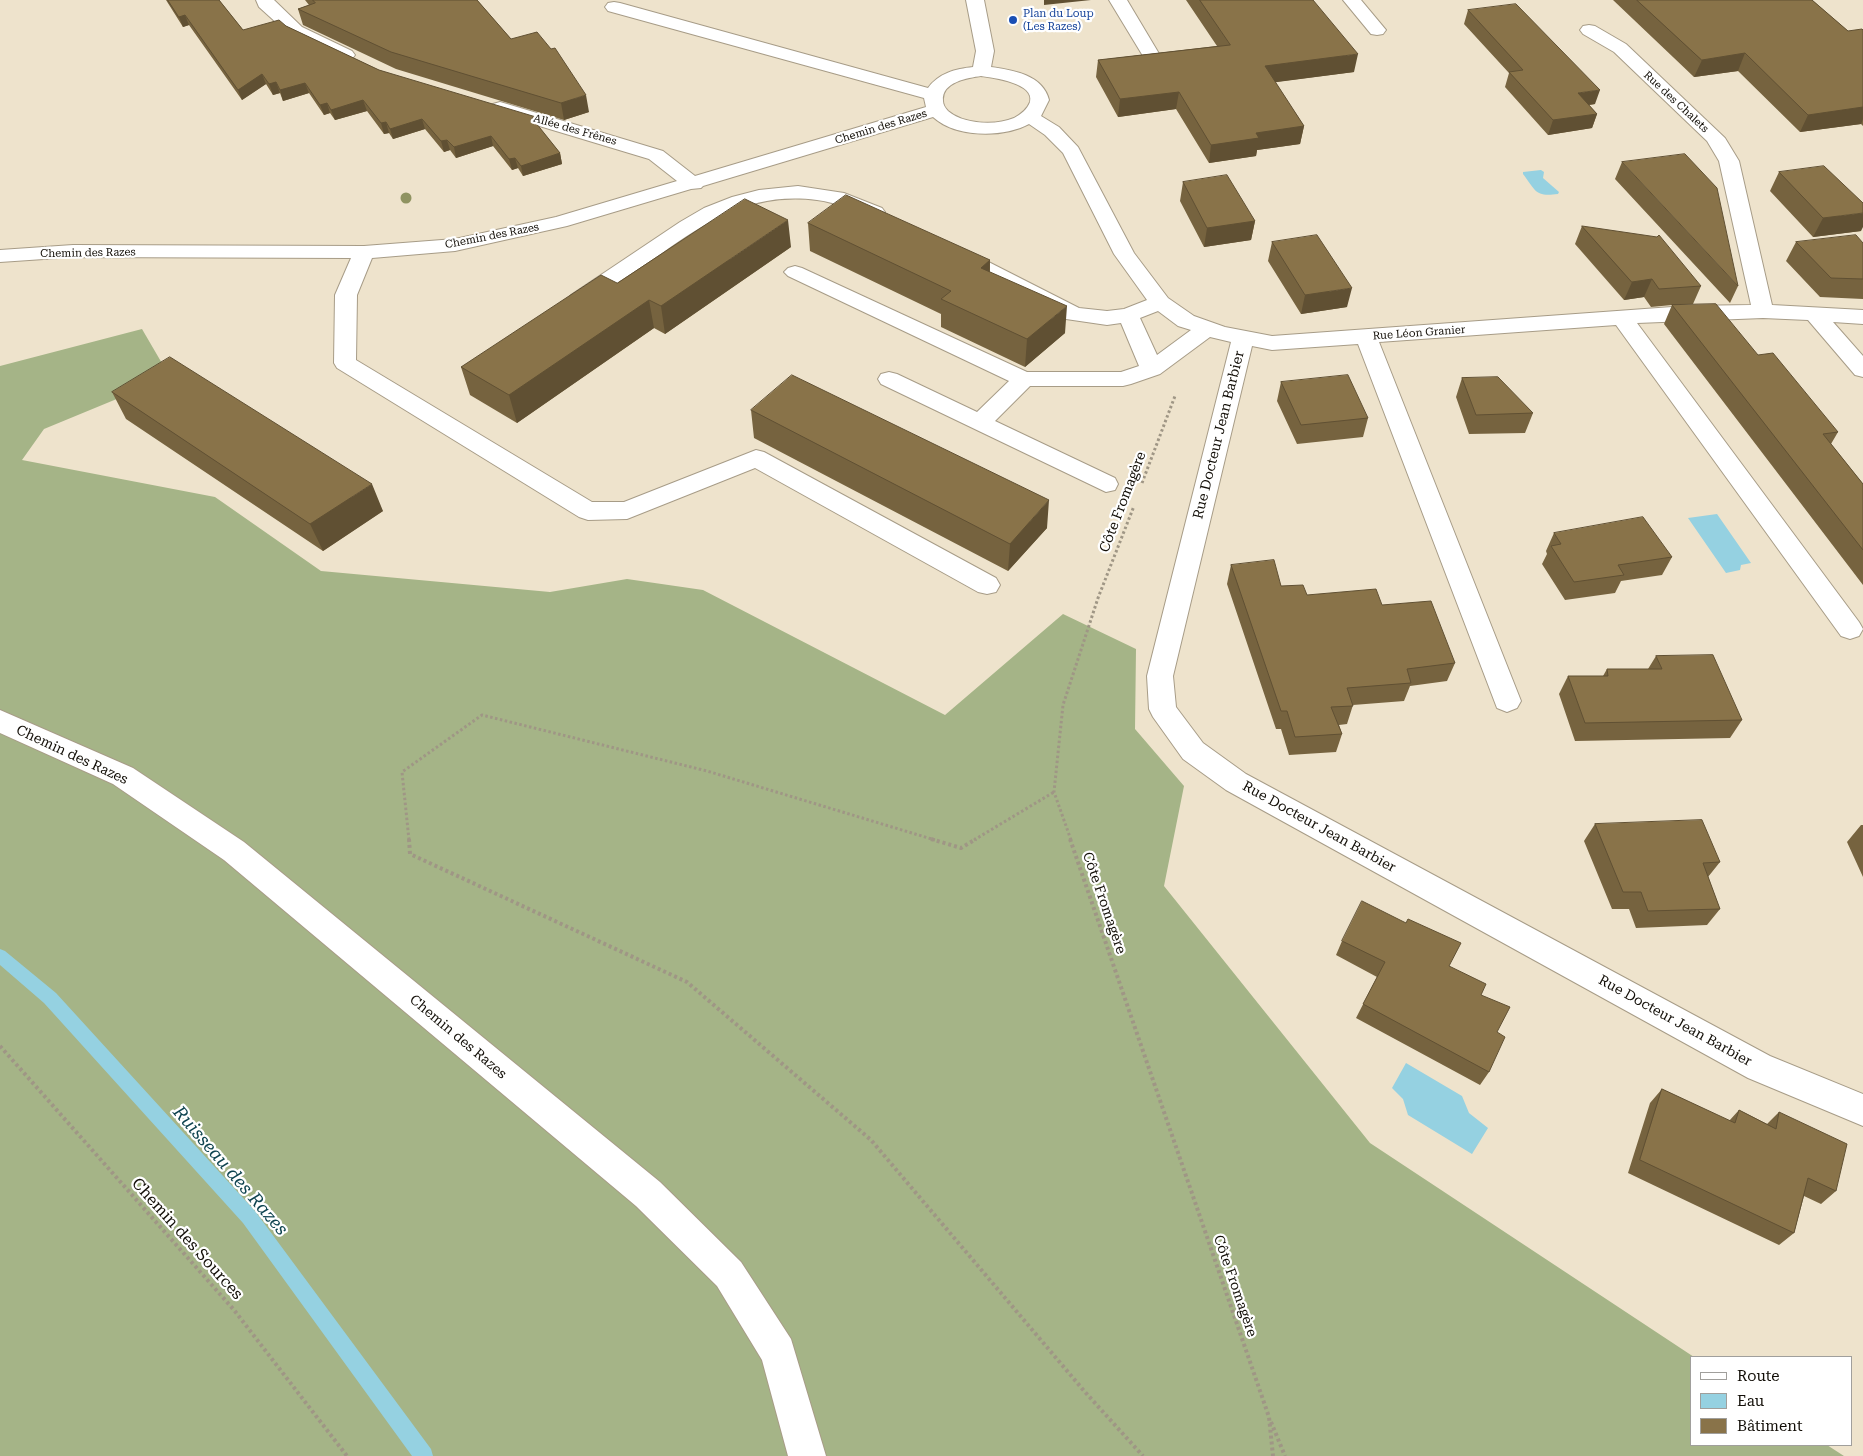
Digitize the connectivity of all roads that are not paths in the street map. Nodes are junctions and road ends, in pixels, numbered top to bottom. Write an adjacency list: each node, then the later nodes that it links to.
1 (265, 0): 9 (street)
2 (975, 0): 10 (street)
3 (1118, 0): 8 (street)
4 (1352, 0): 6 (street)
5 (614, 7): 12 (street, Chemin des Razes)
6 (1377, 30)
7 (1589, 30): 23 (street, Rue des Chalets)
8 (1152, 57)
9 (364, 63)
10 (981, 71): 12 (street); 13 (street)
11 (484, 103): 16 (street, Allée des Frênes)
12 (935, 103): 14 (street); 16 (street, Chemin des Razes)
13 (1029, 116): 14 (street); 15 (street, Rue Léon Granier)
14 (987, 128): 15 (street)
15 (1072, 151): 22 (street, Rue Léon Granier)
16 (694, 184): 19 (street, Chemin des Razes)
17 (889, 219): 24 (street)
18 (942, 246): 26 (street)
19 (364, 252): 20 (street, Chemin des Razes); 38 (street)
20 (0, 256)
21 (794, 272): 35 (street)
22 (1160, 303): 26 (street); 29 (street, Rue Léon Granier)
23 (1763, 311): 25 (street, Rue Léon Granier); 28 (street, Rue Léon Granier)
24 (561, 312)
25 (1814, 314): 27 (street, Rue Léon Granier); 33 (street)
26 (1128, 315): 32 (street)
27 (1863, 317)
28 (1622, 318): 30 (street, Rue Léon Granier); 39 (street)
29 (1208, 328): 31 (street, Rue Léon Granier); 32 (street)
30 (1366, 337): 31 (street, Rue Léon Granier); 40 (street)
31 (1243, 338): 42 (street, Rue Docteur Jean Barbier)
32 (1152, 369): 35 (street)
33 (1863, 370)
34 (889, 379): 36 (street)
35 (1024, 379): 36 (street)
36 (979, 423): 37 (street)
37 (1106, 484)
38 (987, 585)
39 (1850, 629)
40 (1507, 701)
41 (0, 721): 44 (street, Chemin des Razes)
42 (1847, 1097): 43 (street, Rue Docteur Jean Barbier)
43 (1863, 1110)
44 (807, 1456)

